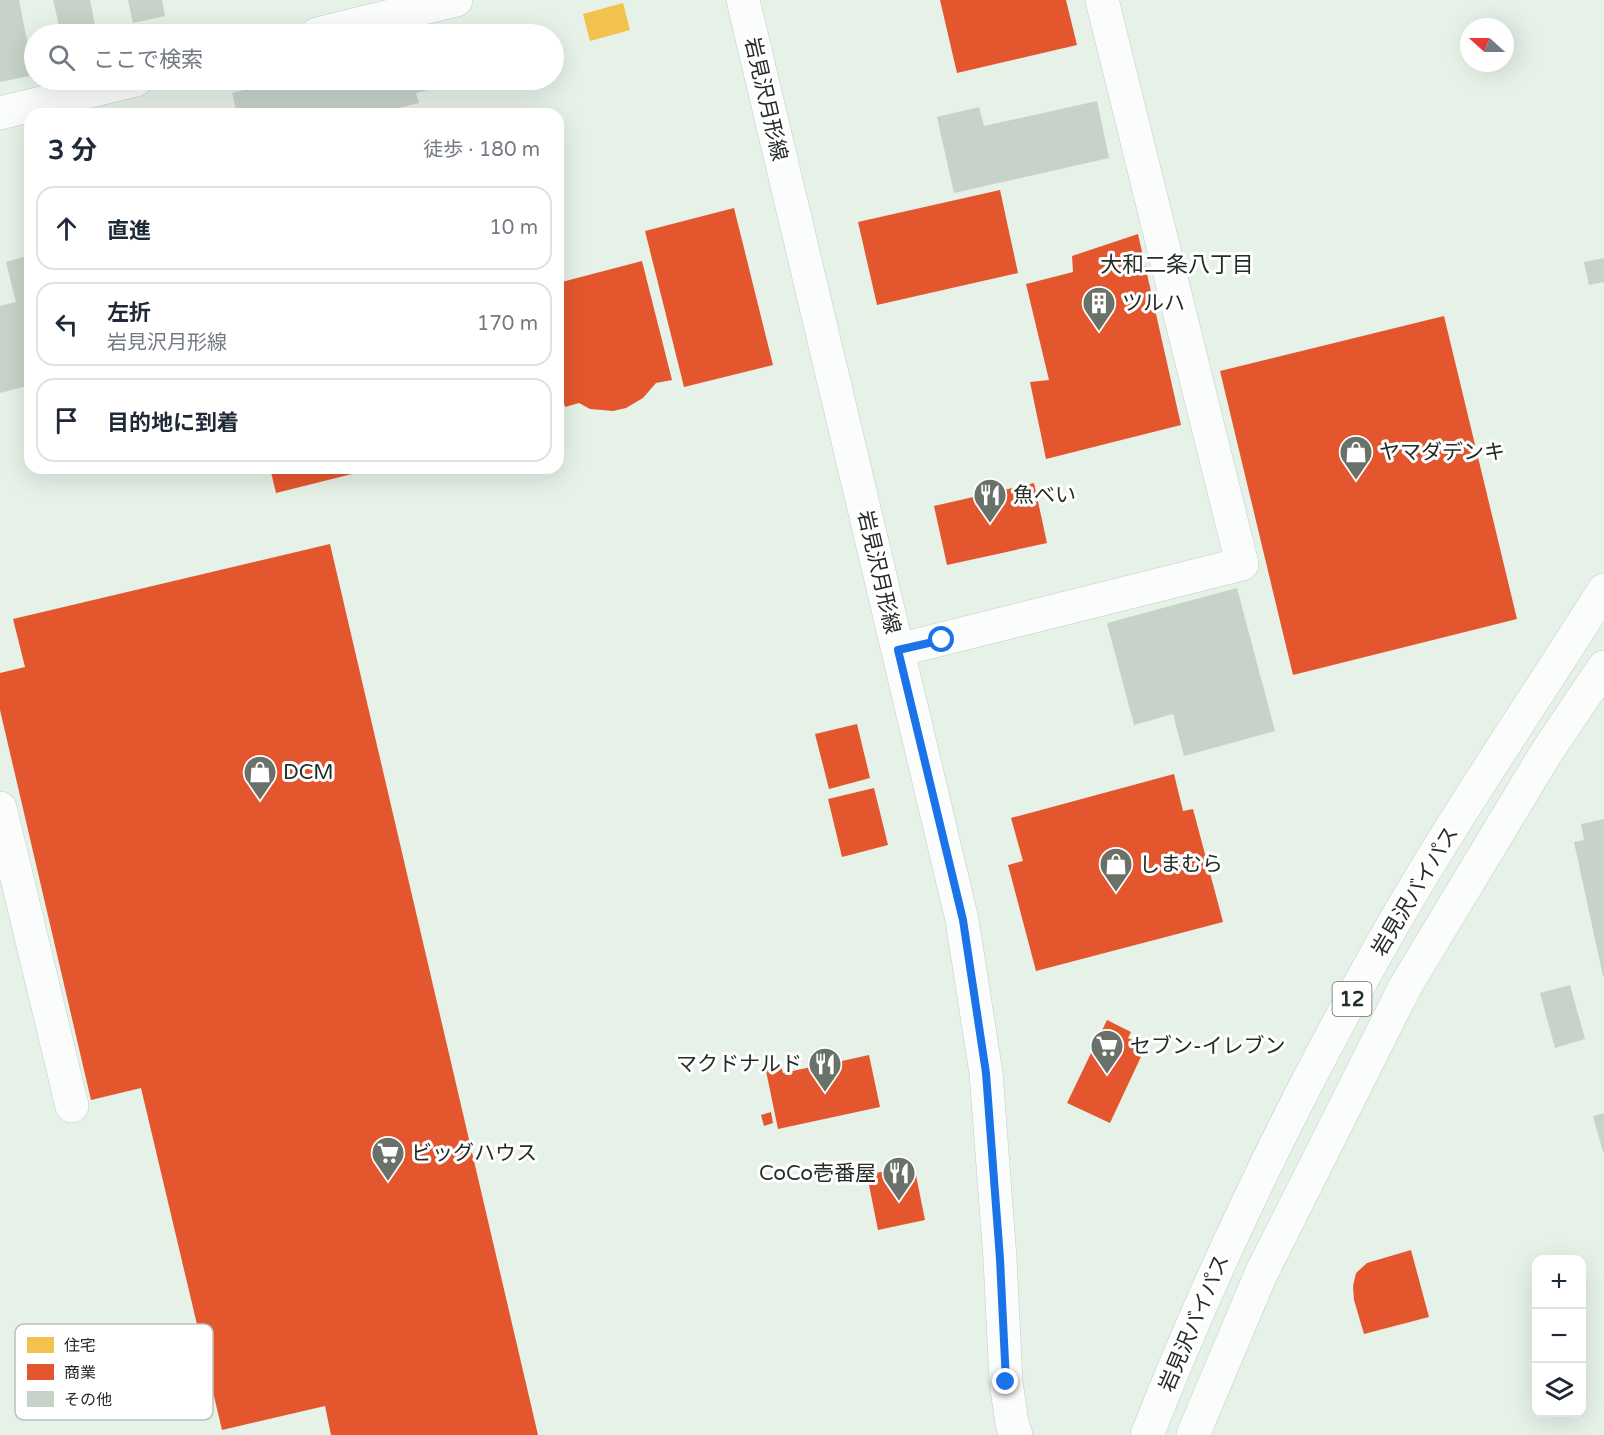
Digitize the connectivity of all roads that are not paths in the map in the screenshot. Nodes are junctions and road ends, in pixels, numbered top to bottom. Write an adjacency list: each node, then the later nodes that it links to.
1 (456, 0): 4 (main road)
2 (742, 0): 8 (main road, 岩見沢月形線)
3 (1102, 0): 8 (main road)
4 (358, 24)
5 (95, 90): 6 (main road)
6 (0, 113)
7 (1604, 590): 13 (main road, 岩見沢バイパス / 12)
8 (898, 650): 12 (main road, 岩見沢月形線)
9 (1604, 667): 14 (main road, 岩見沢バイパス / 12)
10 (0, 808): 11 (main road)
11 (72, 1106)
12 (1016, 1435)
13 (1148, 1435)
14 (1193, 1435)

